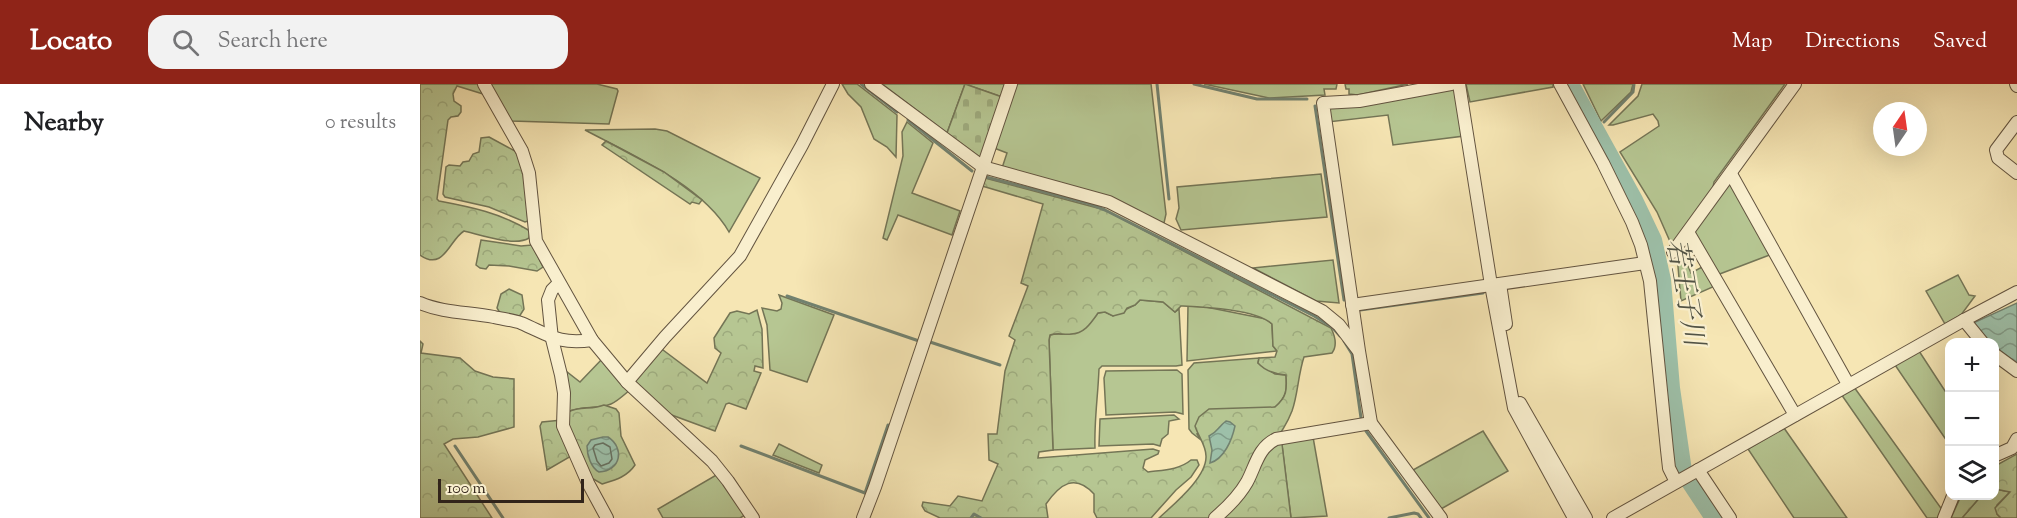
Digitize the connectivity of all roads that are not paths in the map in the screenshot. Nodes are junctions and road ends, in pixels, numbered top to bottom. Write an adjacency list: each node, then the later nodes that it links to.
1 (484, 84): 16 (street)
2 (833, 84): 28 (street)
3 (871, 84): 10 (street)
4 (1011, 84): 10 (street)
5 (1451, 84): 20 (street)
6 (1459, 84): 17 (street)
7 (1560, 84): 15 (street)
8 (1795, 84): 12 (street)
9 (2017, 122): 11 (street)
10 (983, 167): 25 (street); 39 (street)
11 (2017, 173)
12 (1731, 174): 13 (street); 29 (street)
13 (1688, 232): 14 (street); 30 (street)
14 (1673, 252)
15 (1645, 263): 17 (street); 35 (street)
16 (559, 283): 23 (street); 24 (street)
17 (1495, 285): 20 (street); 42 (street); 43 (street)
18 (2017, 292): 21 (street)
19 (420, 303): 23 (street)
20 (1352, 305): 25 (street)
21 (1964, 320): 22 (street); 29 (street)
22 (1979, 338)
23 (552, 339): 24 (street); 37 (street)
24 (592, 340): 28 (street)
25 (1359, 351): 31 (street)
26 (1999, 357): 27 (street)
27 (2017, 371)
28 (627, 381): 38 (street)
29 (1848, 384): 30 (street)
30 (1795, 415): 34 (street)
31 (1371, 423): 40 (street); 41 (street)
32 (2017, 439): 33 (street)
33 (1999, 454)
34 (1696, 471): 35 (street); 45 (street)
35 (1677, 481): 44 (street)
36 (1951, 500): 46 (street)
37 (607, 518)
38 (751, 518)
39 (863, 518)
40 (1215, 518)
41 (1441, 518)
42 (1574, 518)
43 (1586, 518)
44 (1613, 518)
45 (1730, 518)
46 (1944, 518)

